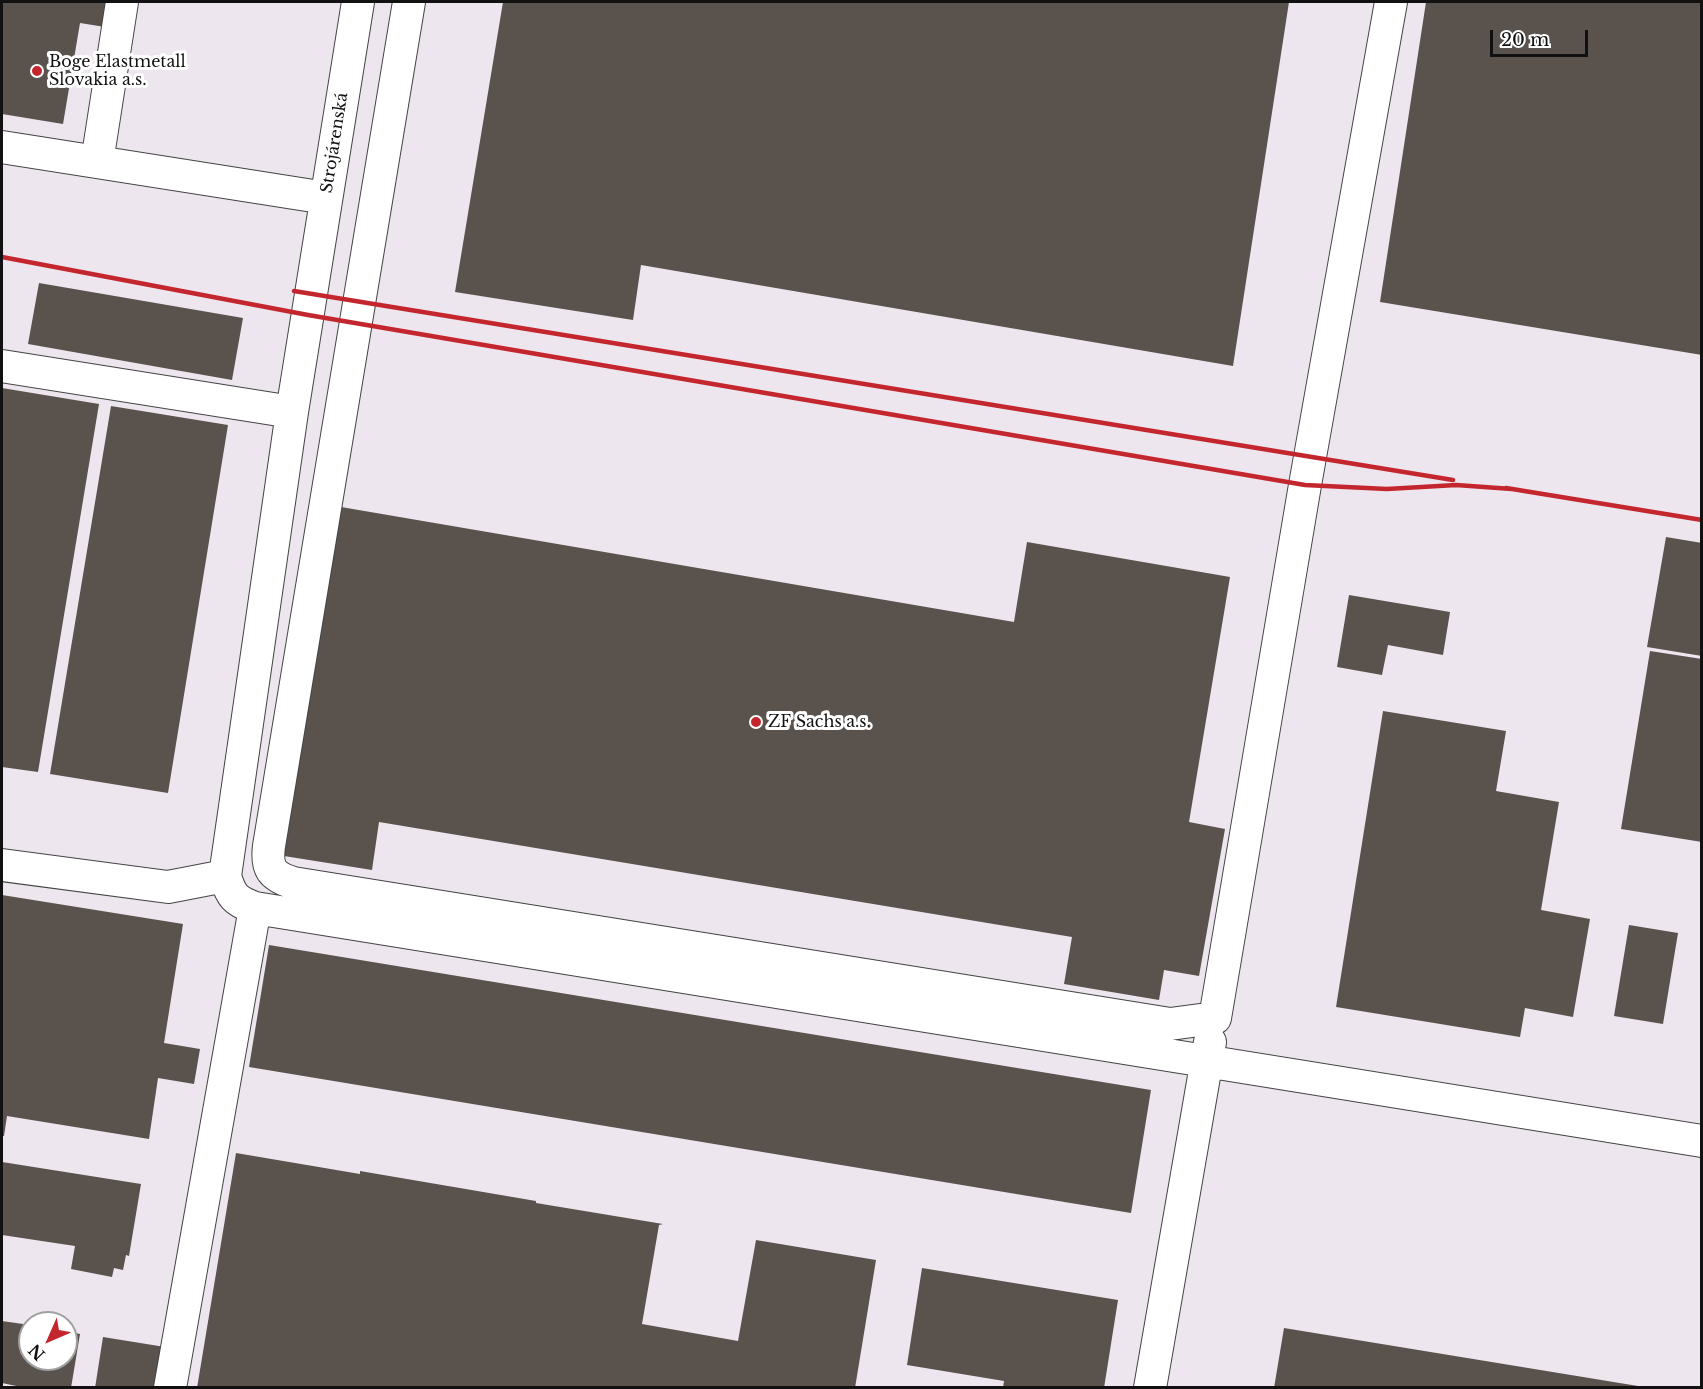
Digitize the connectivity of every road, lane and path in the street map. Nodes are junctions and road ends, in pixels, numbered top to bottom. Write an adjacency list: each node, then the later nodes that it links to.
1 (122, 2): 6 (street)
2 (358, 2): 7 (street, Strojárenská)
3 (409, 2): 13 (street)
4 (1391, 2): 13 (street)
5 (2, 147): 6 (street)
6 (97, 162): 7 (street)
7 (326, 198): 9 (street, Strojárenská)
8 (2, 366): 9 (street)
9 (292, 412): 11 (street, Strojárenská)
10 (2, 865): 11 (street)
11 (225, 876): 12 (street)
12 (255, 908): 14 (street); 16 (street)
13 (1215, 1018): 14 (street)
14 (1206, 1061): 15 (street); 17 (street)
15 (1701, 1141)
16 (170, 1388)
17 (1150, 1388)

